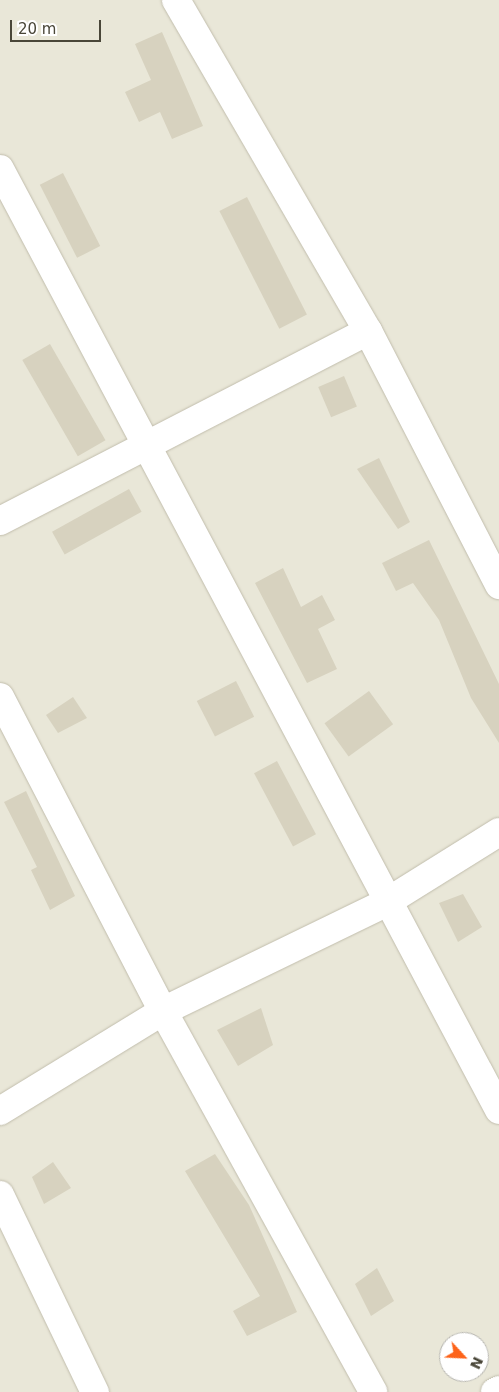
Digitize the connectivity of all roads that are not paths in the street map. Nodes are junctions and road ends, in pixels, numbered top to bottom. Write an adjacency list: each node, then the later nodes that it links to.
1 (176, 0): 3 (street)
2 (0, 170): 4 (street)
3 (368, 331): 4 (street); 6 (street)
4 (145, 448): 5 (street); 9 (street)
5 (0, 521)
6 (499, 585)
7 (0, 697): 10 (street)
8 (499, 832): 9 (street)
9 (387, 902): 10 (street); 11 (street)
10 (163, 1011): 12 (street); 16 (street)
11 (499, 1110)
12 (0, 1111)
13 (0, 1195): 15 (street)
14 (499, 1390): 17 (street)
15 (94, 1392)
16 (374, 1392)
17 (495, 1392)

